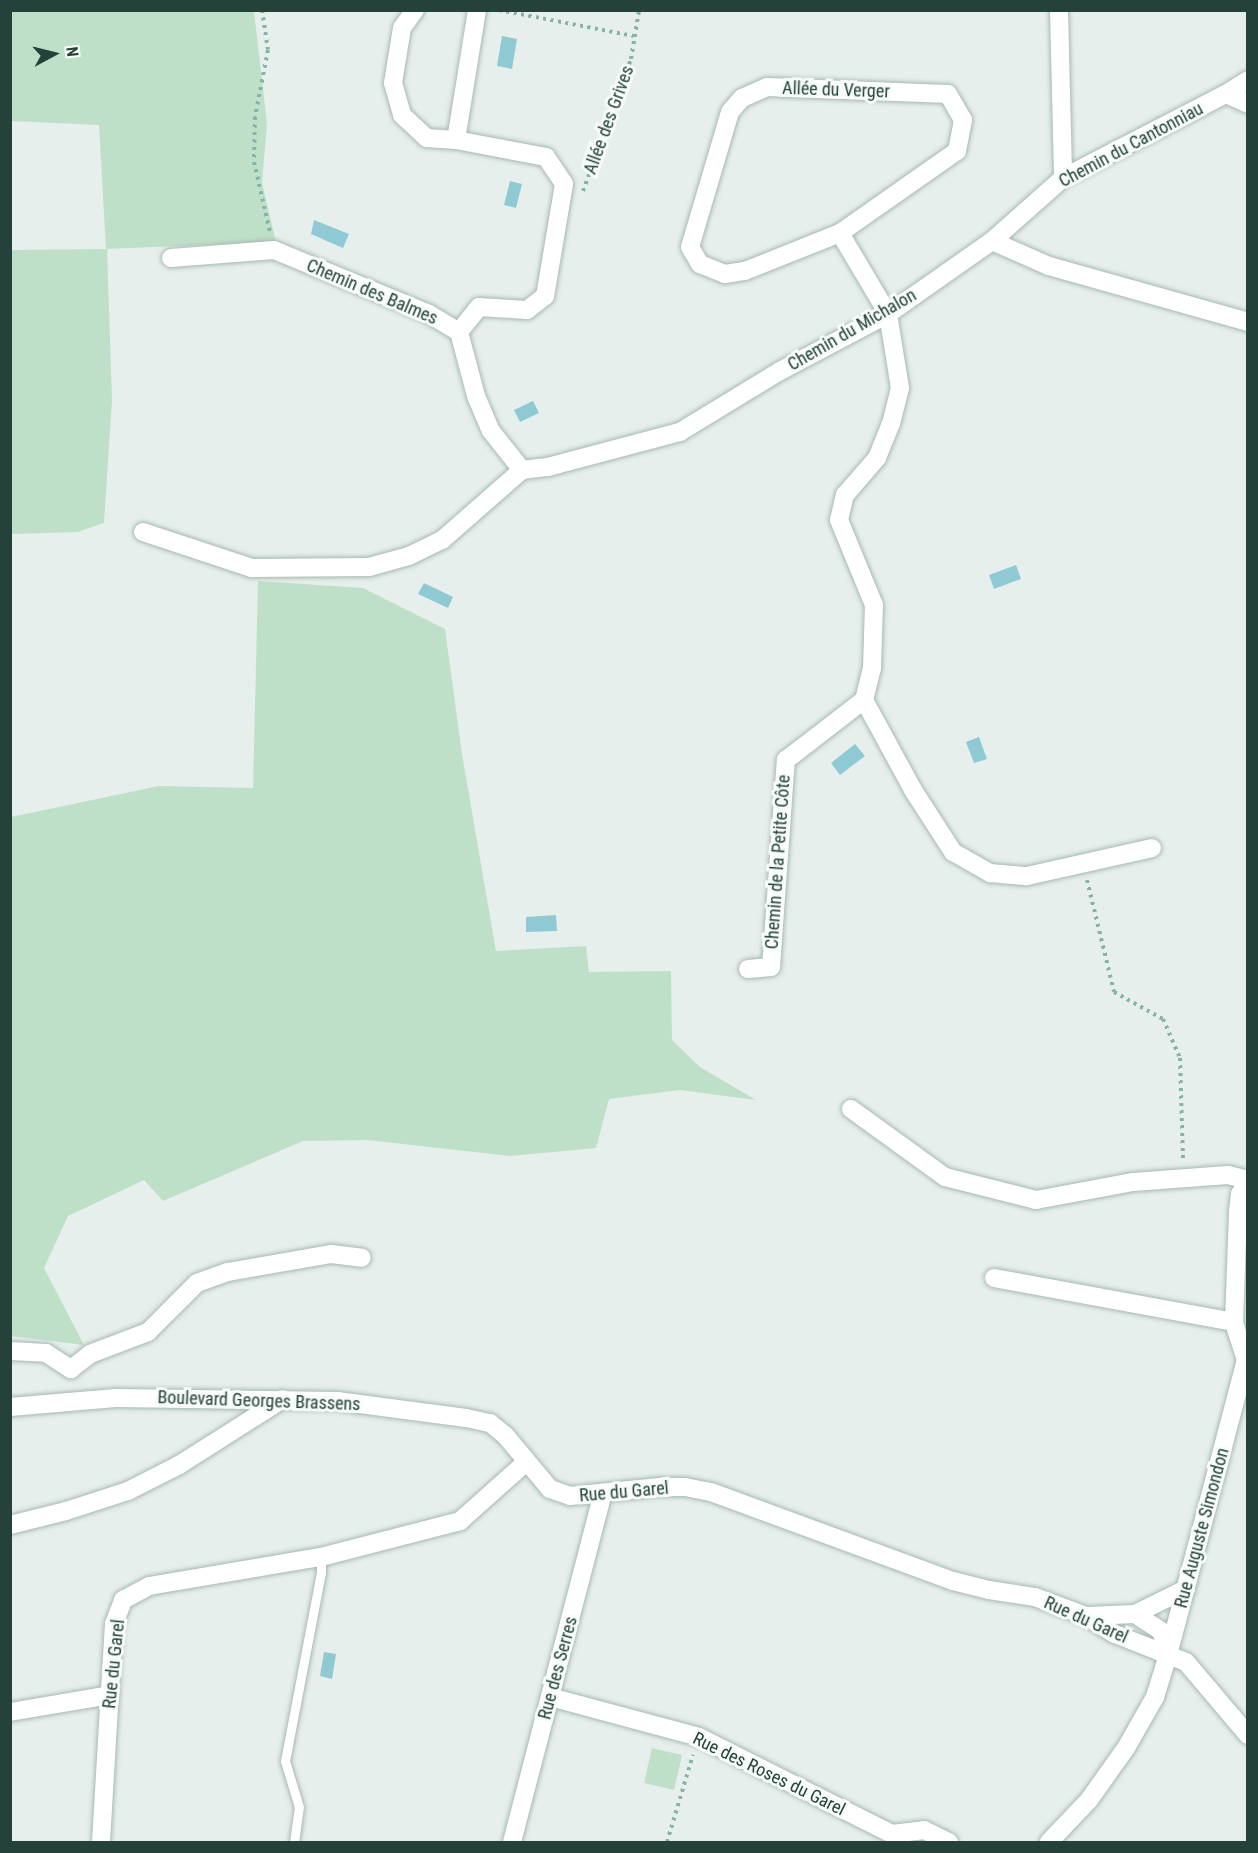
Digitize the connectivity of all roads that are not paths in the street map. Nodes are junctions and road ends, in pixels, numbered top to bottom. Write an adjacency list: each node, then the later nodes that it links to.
1 (416, 10): 7 (street, Allée des Grives)
2 (477, 10): 7 (street)
3 (1059, 10): 8 (street)
4 (1248, 80): 5 (street, Chemin du Cantonniau)
5 (1226, 94): 6 (street); 8 (street, Chemin du Cantonniau)
6 (1248, 104)
7 (456, 140): 14 (street, Allée des Grives)
8 (1063, 178): 10 (street, Chemin du Cantonniau)
9 (840, 233): 9 (street, Allée du Verger); 12 (street)
10 (992, 241): 12 (street, Chemin du Michalon); 13 (street)
11 (171, 258): 14 (street, Chemin des Balmes)
12 (888, 314): 15 (street, Chemin du Michalon); 17 (street)
13 (1248, 322)
14 (459, 332): 15 (street, Chemin des Balmes)
15 (522, 470): 16 (street)
16 (143, 532)
17 (864, 700): 18 (street); 19 (street, Chemin de la Petite Côte)
18 (1152, 848)
19 (748, 969)
20 (851, 1109): 21 (street)
21 (1248, 1181): 24 (street, Rue Auguste Simondon)
22 (362, 1258): 27 (street)
23 (994, 1278): 24 (street)
24 (1234, 1322): 26 (street, Rue Auguste Simondon)
25 (10, 1351): 27 (street)
26 (1247, 1360): 35 (street, Rue Auguste Simondon)
27 (71, 1369): 29 (street)
28 (283, 1399): 29 (street, Boulevard Georges Brassens); 31 (street, Boulevard Georges Brassens); 33 (street)
29 (70, 1402): 30 (street, Boulevard Georges Brassens)
30 (10, 1407)
31 (525, 1463): 32 (street, Rue du Garel); 34 (street, Rue du Garel)
32 (603, 1493): 37 (street, Rue du Garel); 40 (street, Rue des Serres)
33 (10, 1525)
34 (321, 1557): 39 (street, Rue du Garel); 44 (lane)
35 (1185, 1589): 36 (street); 38 (street, Rue Auguste Simondon)
36 (1135, 1614): 37 (street); 38 (street)
37 (1086, 1616): 38 (street, Rue du Garel)
38 (1168, 1654): 42 (street, Rue du Garel); 47 (street, Rue Auguste Simondon)
39 (110, 1695): 41 (street); 43 (street, Rue du Garel)
40 (550, 1697): 45 (street, Rue des Serres); 46 (street, Rue des Roses du Garel)
41 (10, 1712)
42 (1248, 1735)
43 (101, 1842)
44 (294, 1842)
45 (512, 1842)
46 (949, 1842)
47 (1049, 1842)

